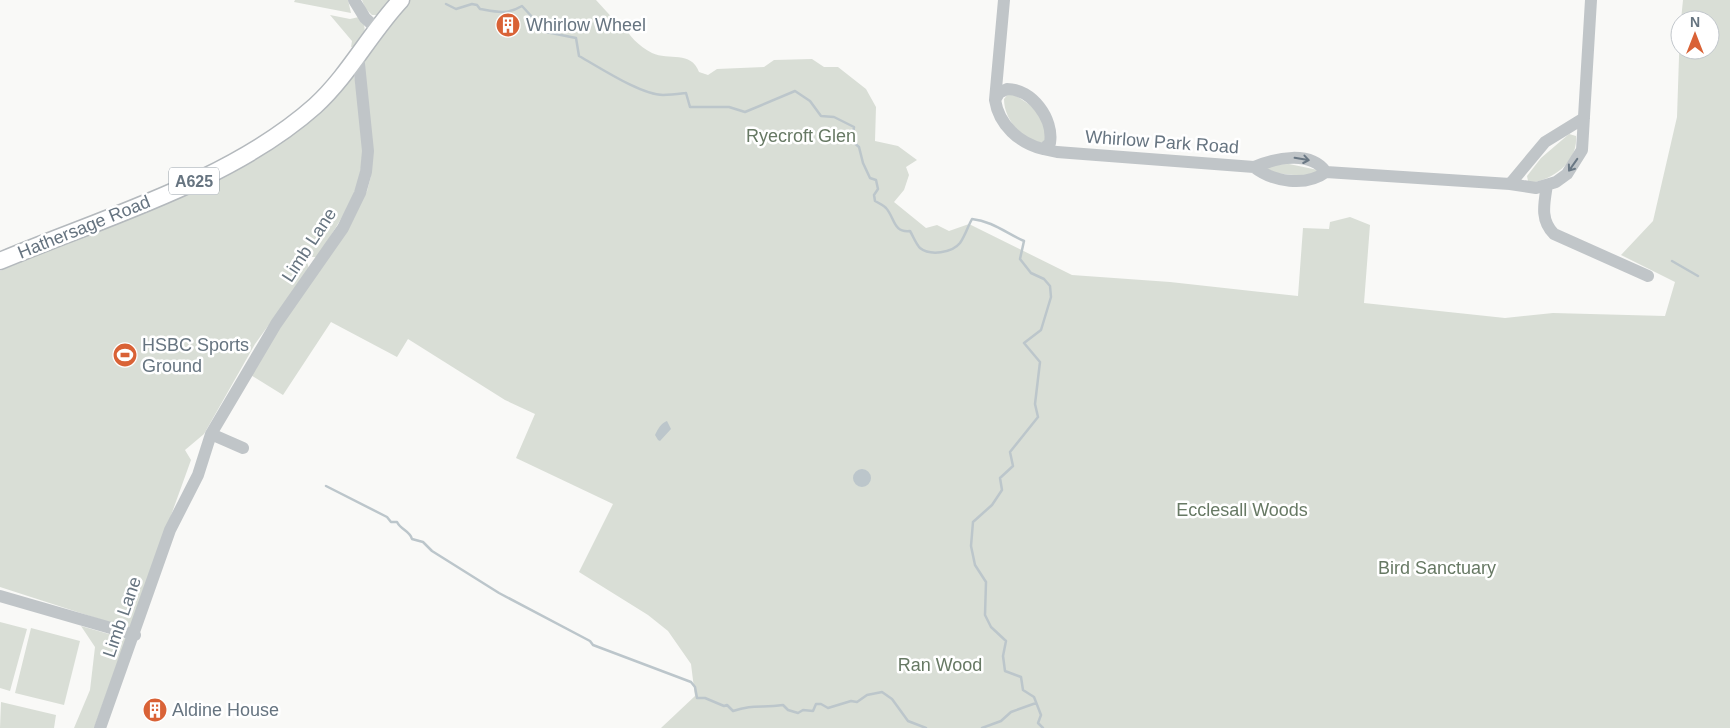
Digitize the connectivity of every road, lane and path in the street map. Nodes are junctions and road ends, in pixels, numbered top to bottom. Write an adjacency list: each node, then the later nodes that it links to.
1 (354, 0): 5 (street)
2 (401, 0): 5 (main road, A625)
3 (1004, 0): 7 (street, Whirlow Park Road)
4 (1591, 0): 10 (street, Whirlow Park Road)
5 (376, 28): 6 (main road, A625)
6 (358, 54): 18 (main road, Hathersage Road / A625); 20 (street, Limb Lane)
7 (999, 72): 8 (street, Whirlow Park Road); 9 (street, Whirlow Park Road)
8 (1015, 89): 9 (street); 11 (street, Whirlow Park Road)
9 (995, 100): 12 (street, Whirlow Park Road)
10 (1584, 118): 16 (street); 17 (street, Whirlow Park Road, one-way to 17)
11 (1052, 132): 12 (street); 13 (street, Whirlow Park Road)
12 (1043, 148): 13 (street, Whirlow Park Road)
13 (1068, 152): 14 (street, Whirlow Park Road)
14 (1254, 167): 15 (street, Whirlow Park Road); 15 (street, Whirlow Park Road, one-way to 15)
15 (1326, 172): 16 (street, Whirlow Park Road)
16 (1510, 184): 17 (street, Whirlow Park Road)
17 (1547, 185): 19 (street)
18 (0, 261)
19 (1648, 276)
20 (210, 434): 21 (street); 23 (street, Limb Lane)
21 (243, 448)
22 (0, 596): 23 (street)
23 (135, 635): 24 (street, Limb Lane)
24 (100, 728)

